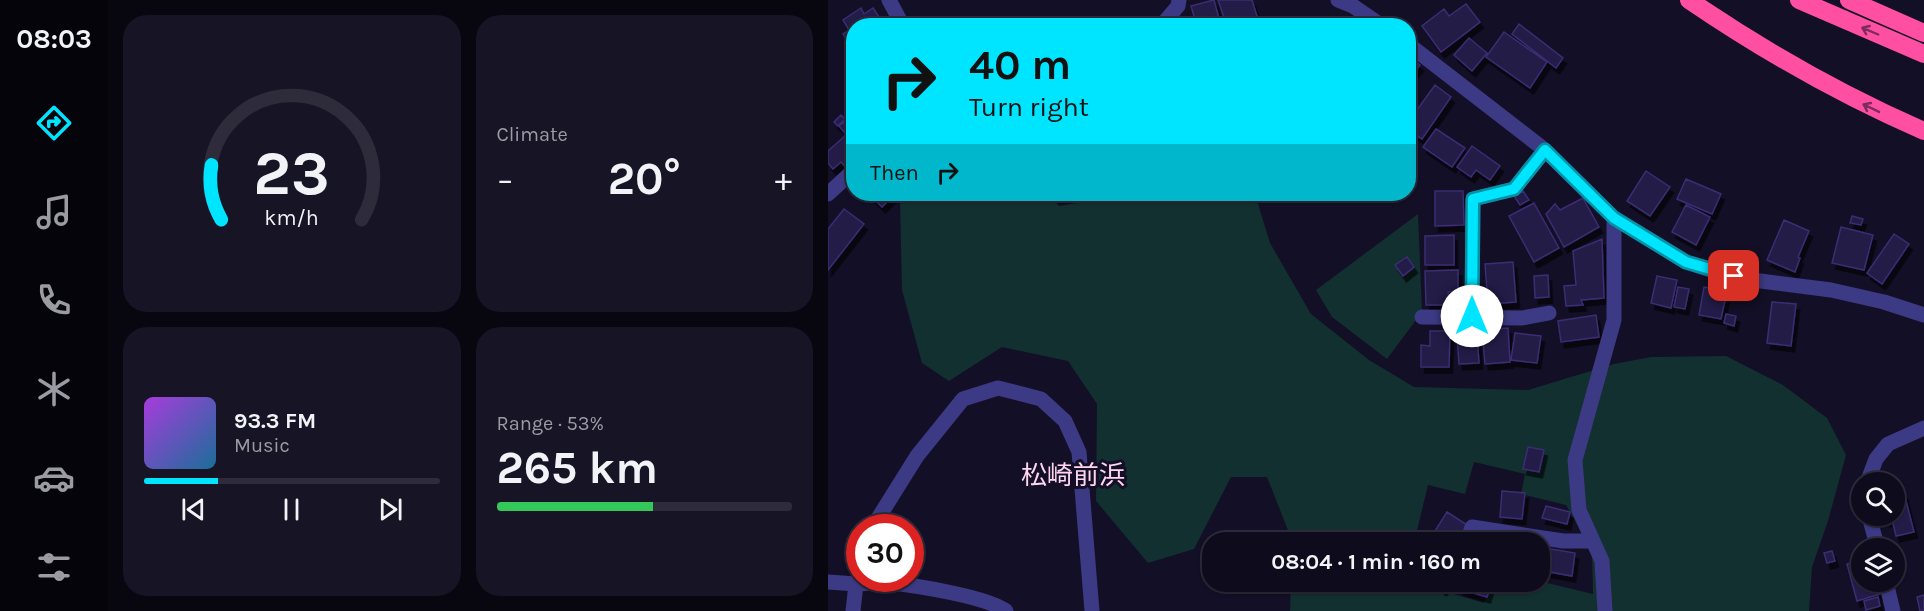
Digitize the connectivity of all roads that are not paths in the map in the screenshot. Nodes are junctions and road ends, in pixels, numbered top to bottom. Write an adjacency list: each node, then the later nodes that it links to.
1 (889, 0): 8 (street)
2 (1179, 0): 9 (street)
3 (1338, 0): 7 (street)
4 (1689, 0): 14 (highway, one-way to 4)
5 (1799, 0): 13 (highway, one-way to 5)
6 (1849, 0): 11 (highway)
7 (1355, 3): 10 (street)
8 (899, 18)
9 (1168, 18)
10 (1373, 18)
11 (1924, 33)
12 (1416, 50): 15 (street)
13 (1924, 54)
14 (1924, 131)
15 (1545, 150): 18 (street); 21 (street)
16 (846, 177): 17 (street)
17 (828, 194)
18 (1614, 218): 20 (street); 29 (street)
19 (1549, 313): 21 (street)
20 (1924, 315)
21 (1472, 316): 22 (street)
22 (1422, 317)
23 (1924, 428): 24 (street)
24 (1871, 472)
25 (881, 514): 37 (street)
26 (1470, 532): 27 (street)
27 (1504, 532)
28 (1550, 539): 29 (street)
29 (1593, 541): 38 (street)
30 (846, 580): 31 (street)
31 (828, 582)
32 (924, 589): 36 (street)
33 (856, 592): 35 (street)
34 (1888, 592): 39 (street)
35 (853, 611)
36 (1006, 611)
37 (1092, 611)
38 (1605, 611)
39 (1893, 611)

